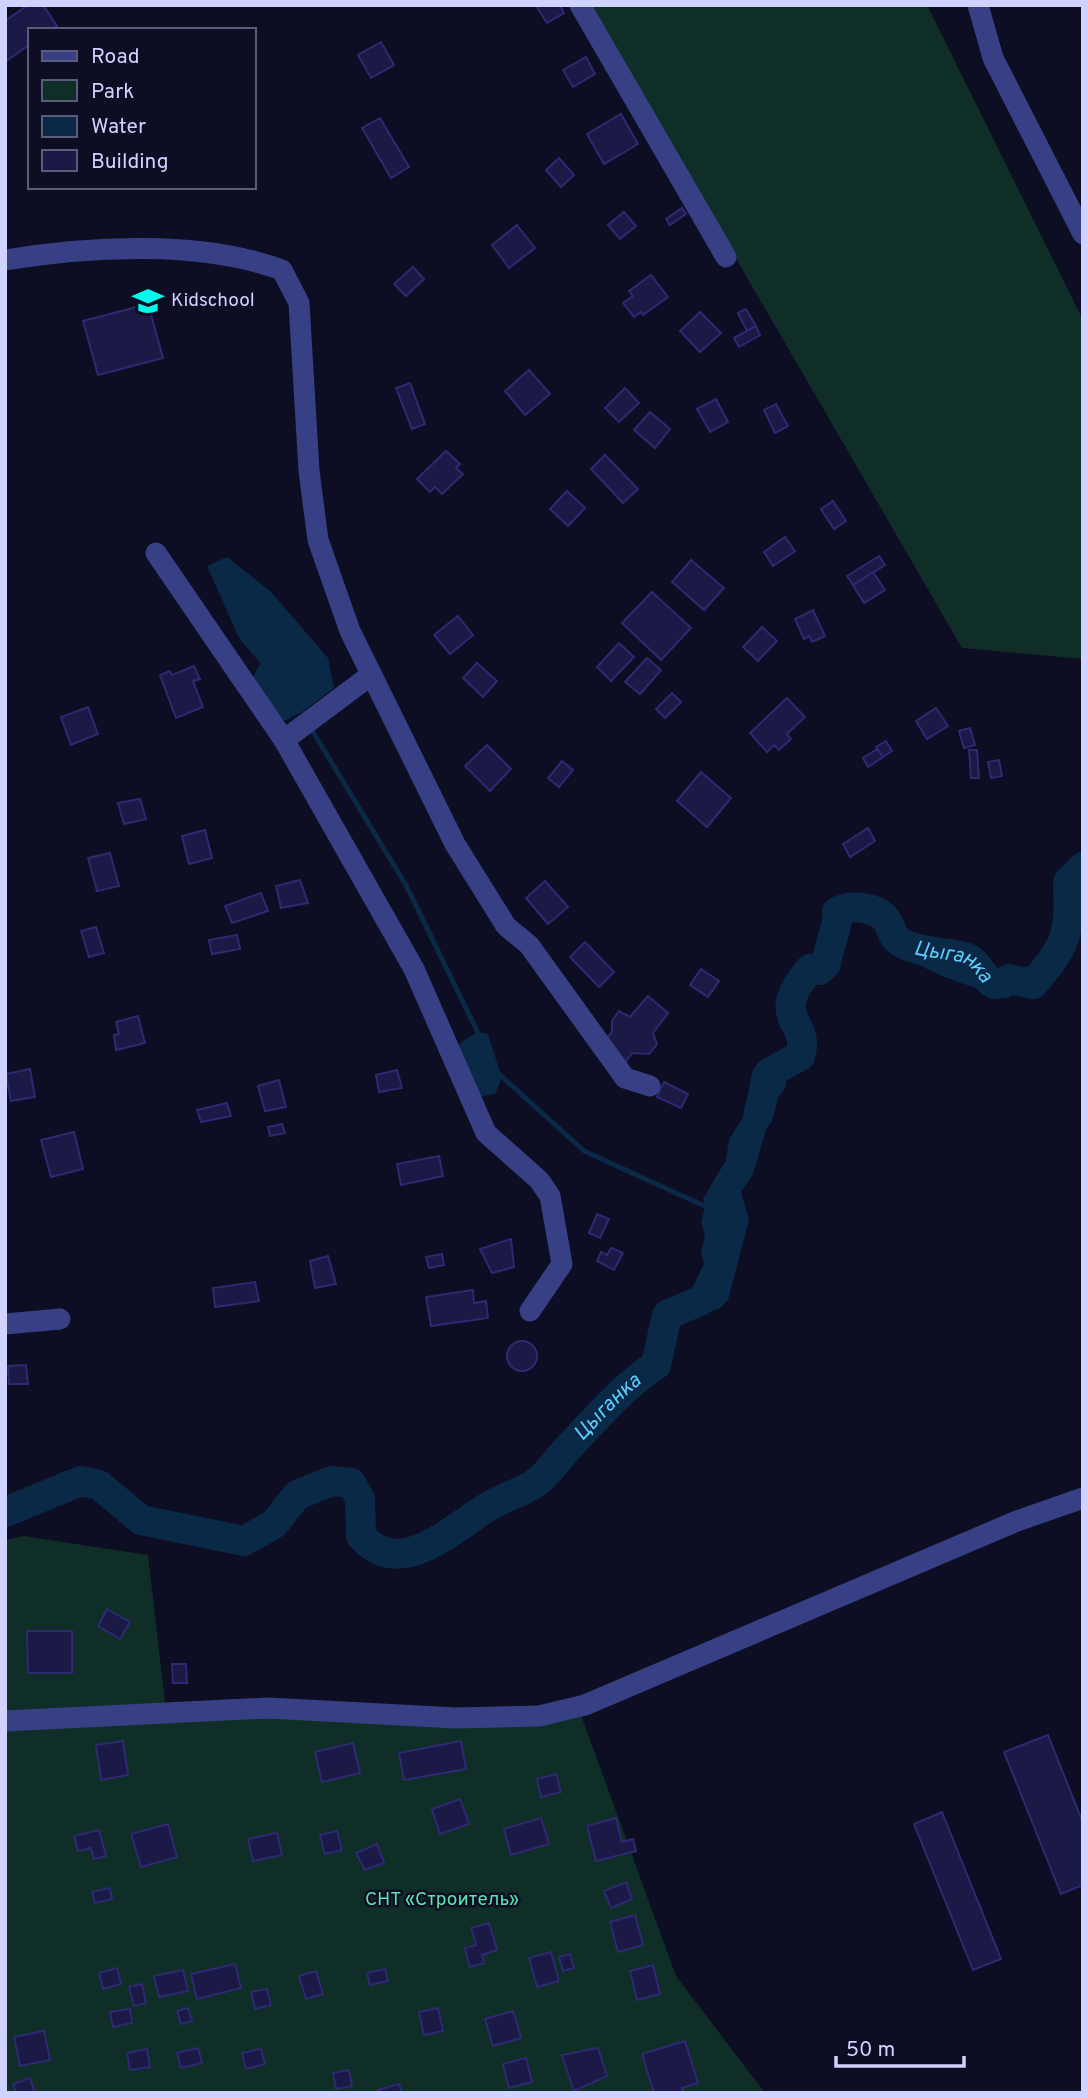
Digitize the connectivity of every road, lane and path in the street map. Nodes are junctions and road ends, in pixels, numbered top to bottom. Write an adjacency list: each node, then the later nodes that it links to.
1 (580, 5): 4 (street)
2 (978, 5): 3 (street)
3 (1083, 234)
4 (726, 257)
5 (5, 260): 7 (street)
6 (156, 553): 8 (street)
7 (371, 675): 8 (street); 9 (street)
8 (284, 740): 10 (street)
9 (650, 1086)
10 (530, 1311)
11 (60, 1319): 12 (street)
12 (5, 1324)
13 (1083, 1498): 14 (street)
14 (5, 1721)

